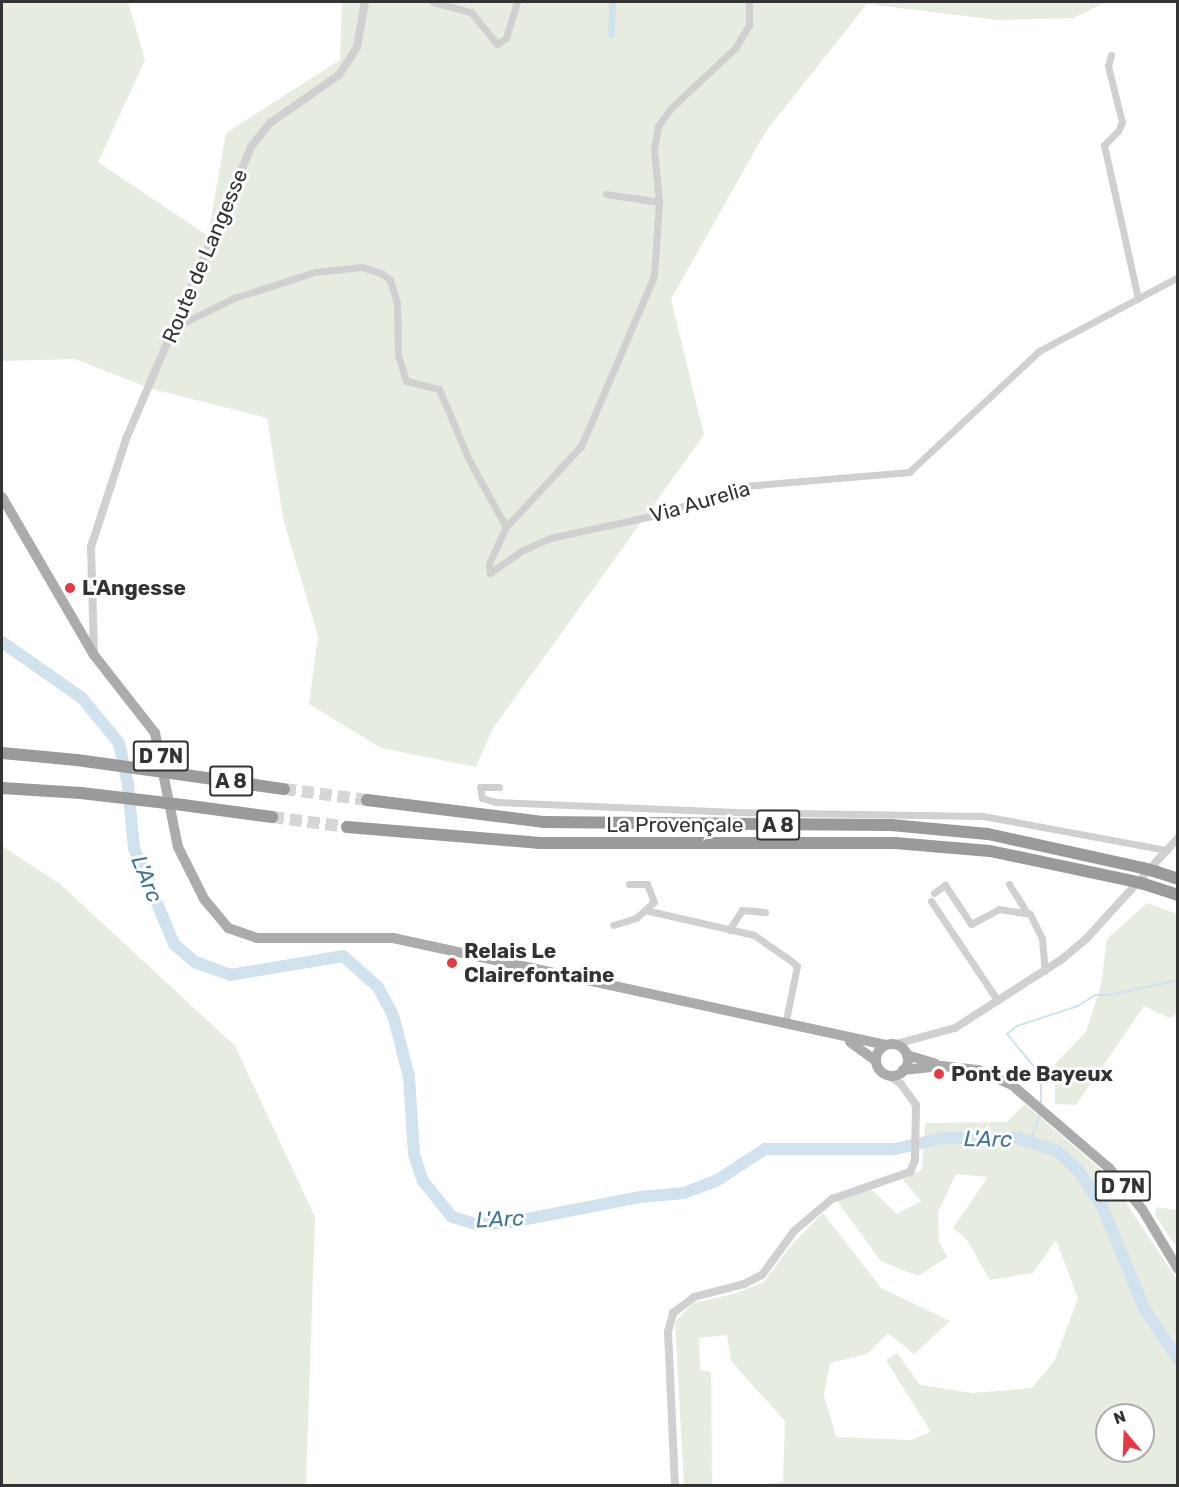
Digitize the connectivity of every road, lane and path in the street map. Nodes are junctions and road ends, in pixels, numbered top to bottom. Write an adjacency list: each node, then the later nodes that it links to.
1 (365, 2): 10 (street, Route de Langesse)
2 (433, 2): 3 (street)
3 (517, 2)
4 (749, 2): 7 (street)
5 (1111, 56): 9 (street)
6 (606, 194): 7 (street)
7 (659, 202): 12 (street)
8 (1178, 277): 9 (street)
9 (1138, 298): 12 (street, Via Aurelia)
10 (175, 327): 12 (street); 13 (street, Route de Langesse)
11 (2, 497): 13 (main road, D 7N)
12 (506, 527)
13 (94, 655): 36 (main road, D 7N)
14 (2, 753): 17 (highway, A 8, bridge)
15 (499, 787): 22 (street)
16 (2, 788): 19 (highway, A 8, bridge)
17 (284, 789)
18 (367, 800): 23 (highway, La Provençale / A 8, bridge)
19 (272, 817)
20 (347, 827): 27 (highway, La Provençale / A 8)
21 (1178, 838): 22 (street)
22 (1167, 850): 34 (street)
23 (1178, 879)
24 (629, 884): 29 (street)
25 (1009, 884): 30 (street)
26 (934, 892): 30 (street)
27 (1178, 896)
28 (931, 901): 35 (street)
29 (645, 910): 32 (street); 33 (street)
30 (1026, 911): 34 (street)
31 (765, 912): 33 (street)
32 (613, 925)
33 (729, 930): 36 (street)
34 (1045, 970): 35 (street)
35 (998, 1001): 38 (street)
36 (786, 1020): 37 (main road, D 7N)
37 (831, 1032): 38 (main road, D 7N); 39 (main road, D 7N)
38 (898, 1049): 39 (main road); 40 (main road, D 7N); 41 (main road)
39 (875, 1060): 41 (main road)
40 (941, 1066): 41 (main road, D 7N); 42 (main road, D 7N)
41 (898, 1076): 43 (street)
42 (1178, 1269)
43 (675, 1485)

